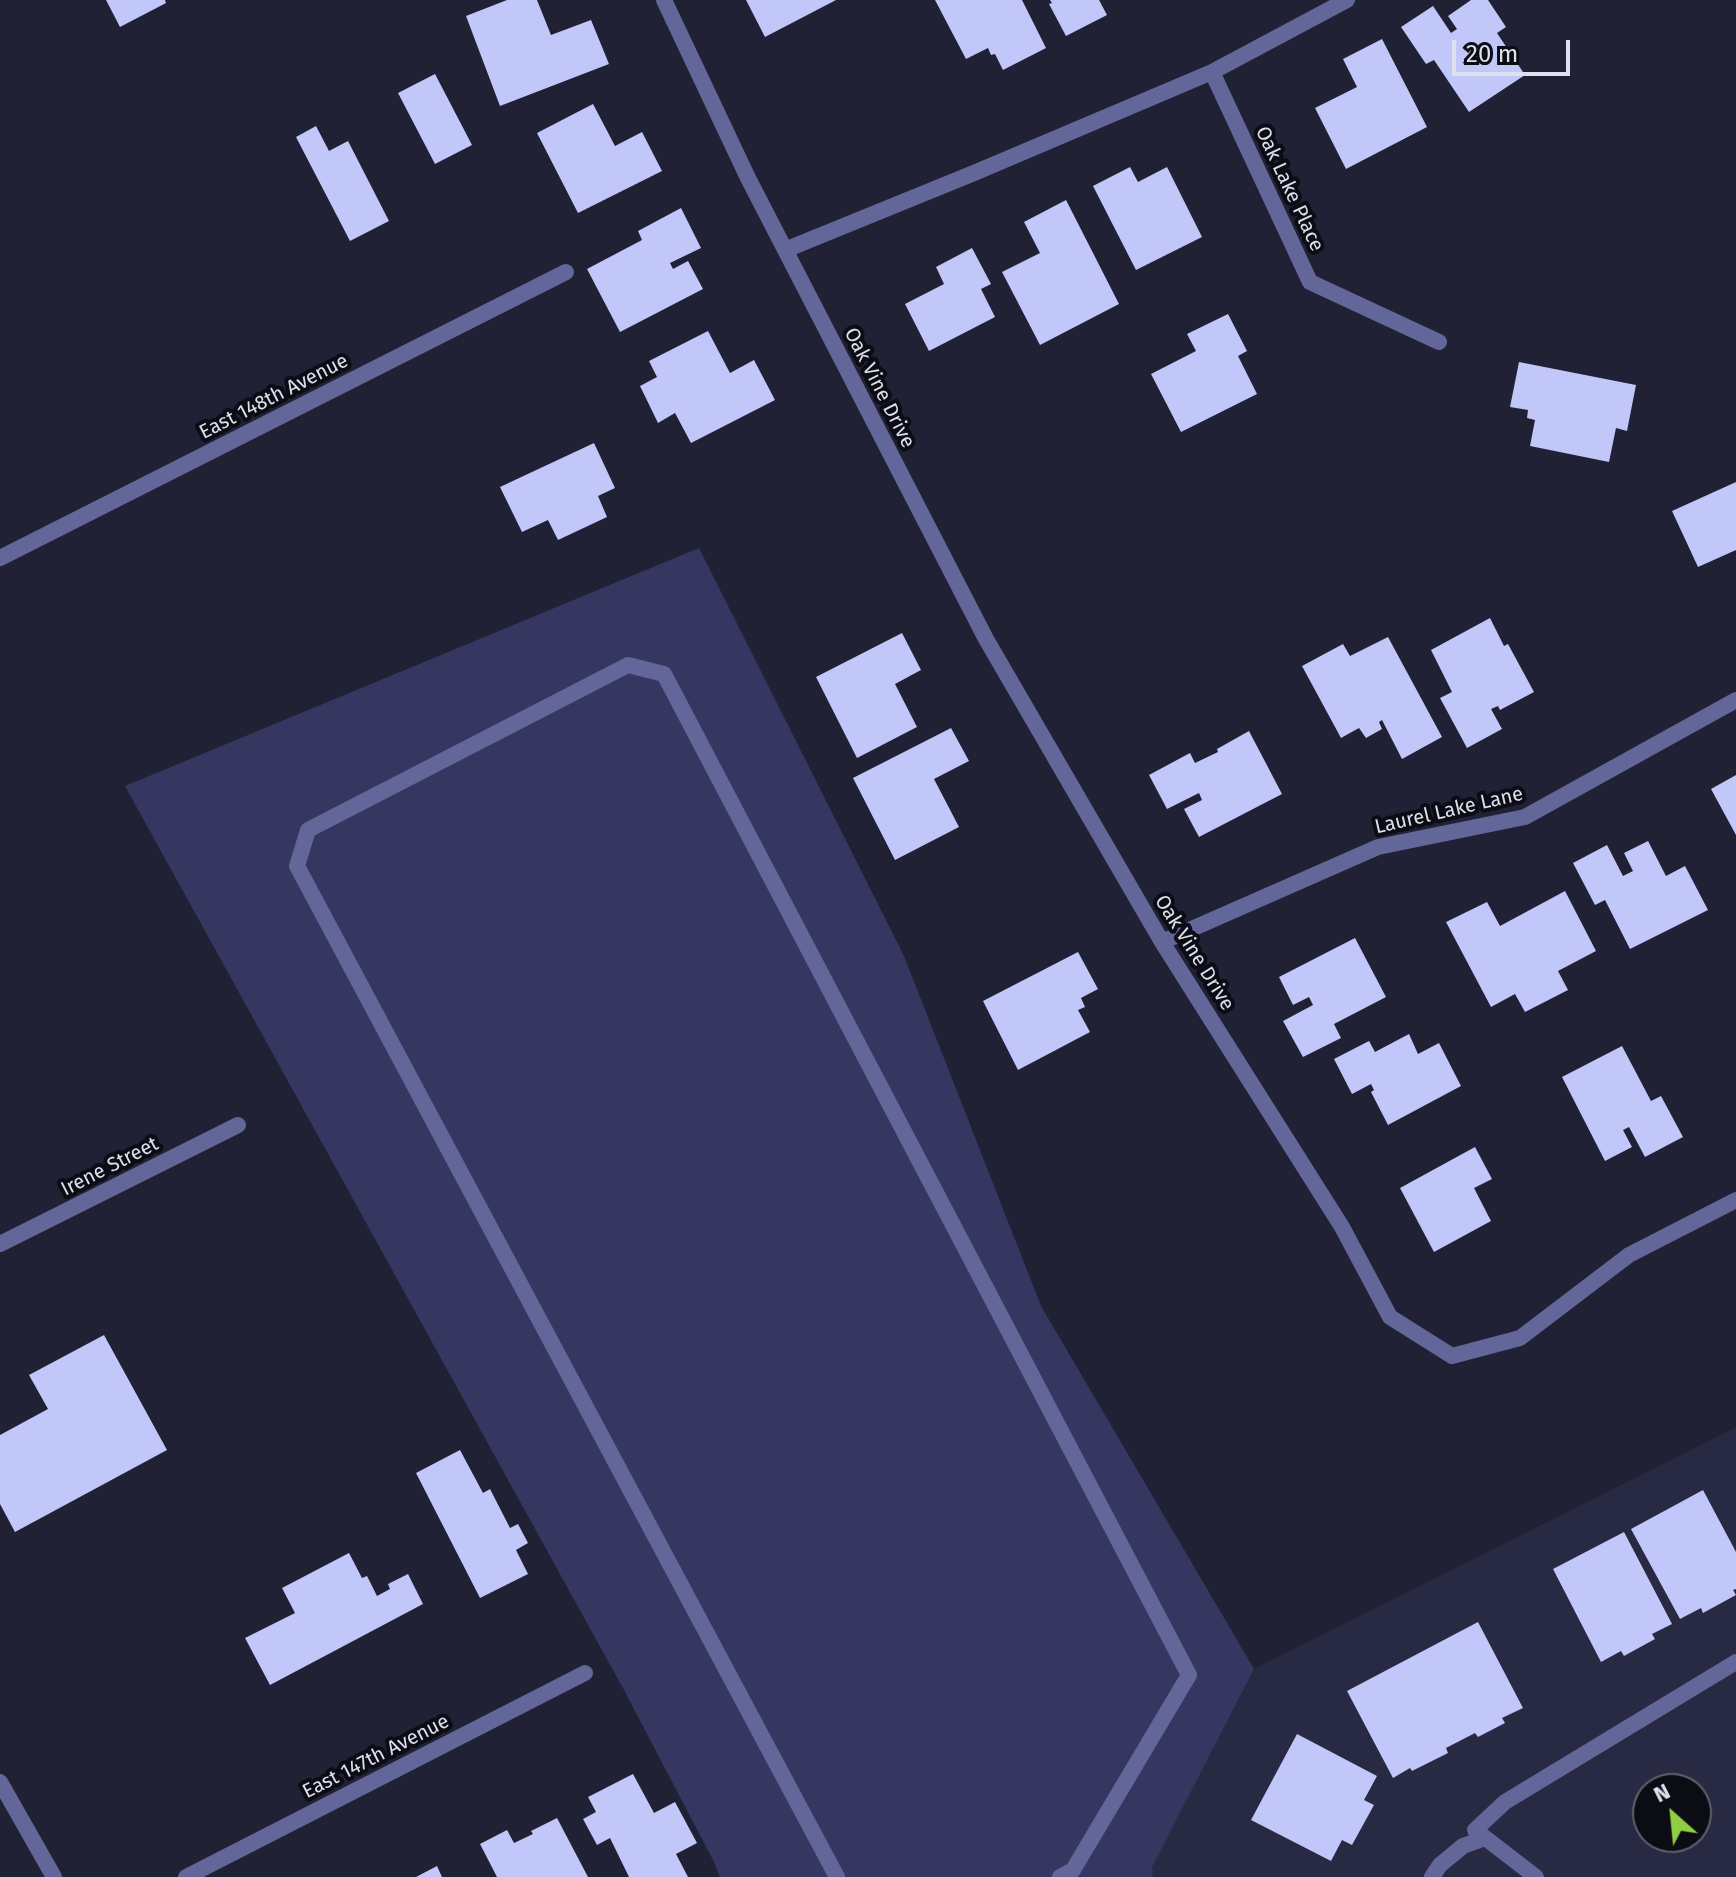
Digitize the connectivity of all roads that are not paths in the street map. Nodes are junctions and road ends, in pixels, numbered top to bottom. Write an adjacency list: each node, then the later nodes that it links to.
1 (664, 0): 4 (street, Oak Vine Drive)
2 (1347, 0): 3 (street)
3 (1212, 72): 4 (street); 6 (street, Oak Lake Place)
4 (785, 250): 9 (street, Oak Vine Drive)
5 (566, 272): 7 (street, East 148th Avenue)
6 (1439, 342)
7 (0, 558)
8 (1736, 700): 9 (street, Laurel Lake Lane)
9 (1162, 942): 11 (street, Oak Vine Drive)
10 (238, 1125): 12 (street, Irene Street)
11 (1736, 1200)
12 (0, 1244)
13 (1736, 1662): 16 (street)
14 (585, 1673): 18 (street, East 147th Avenue)
15 (0, 1782): 17 (street)
16 (1485, 1838): 21 (street); 22 (street)
17 (54, 1877)
18 (186, 1877)
19 (837, 1877): 20 (street)
20 (1060, 1877)
21 (1432, 1877)
22 (1536, 1877)

